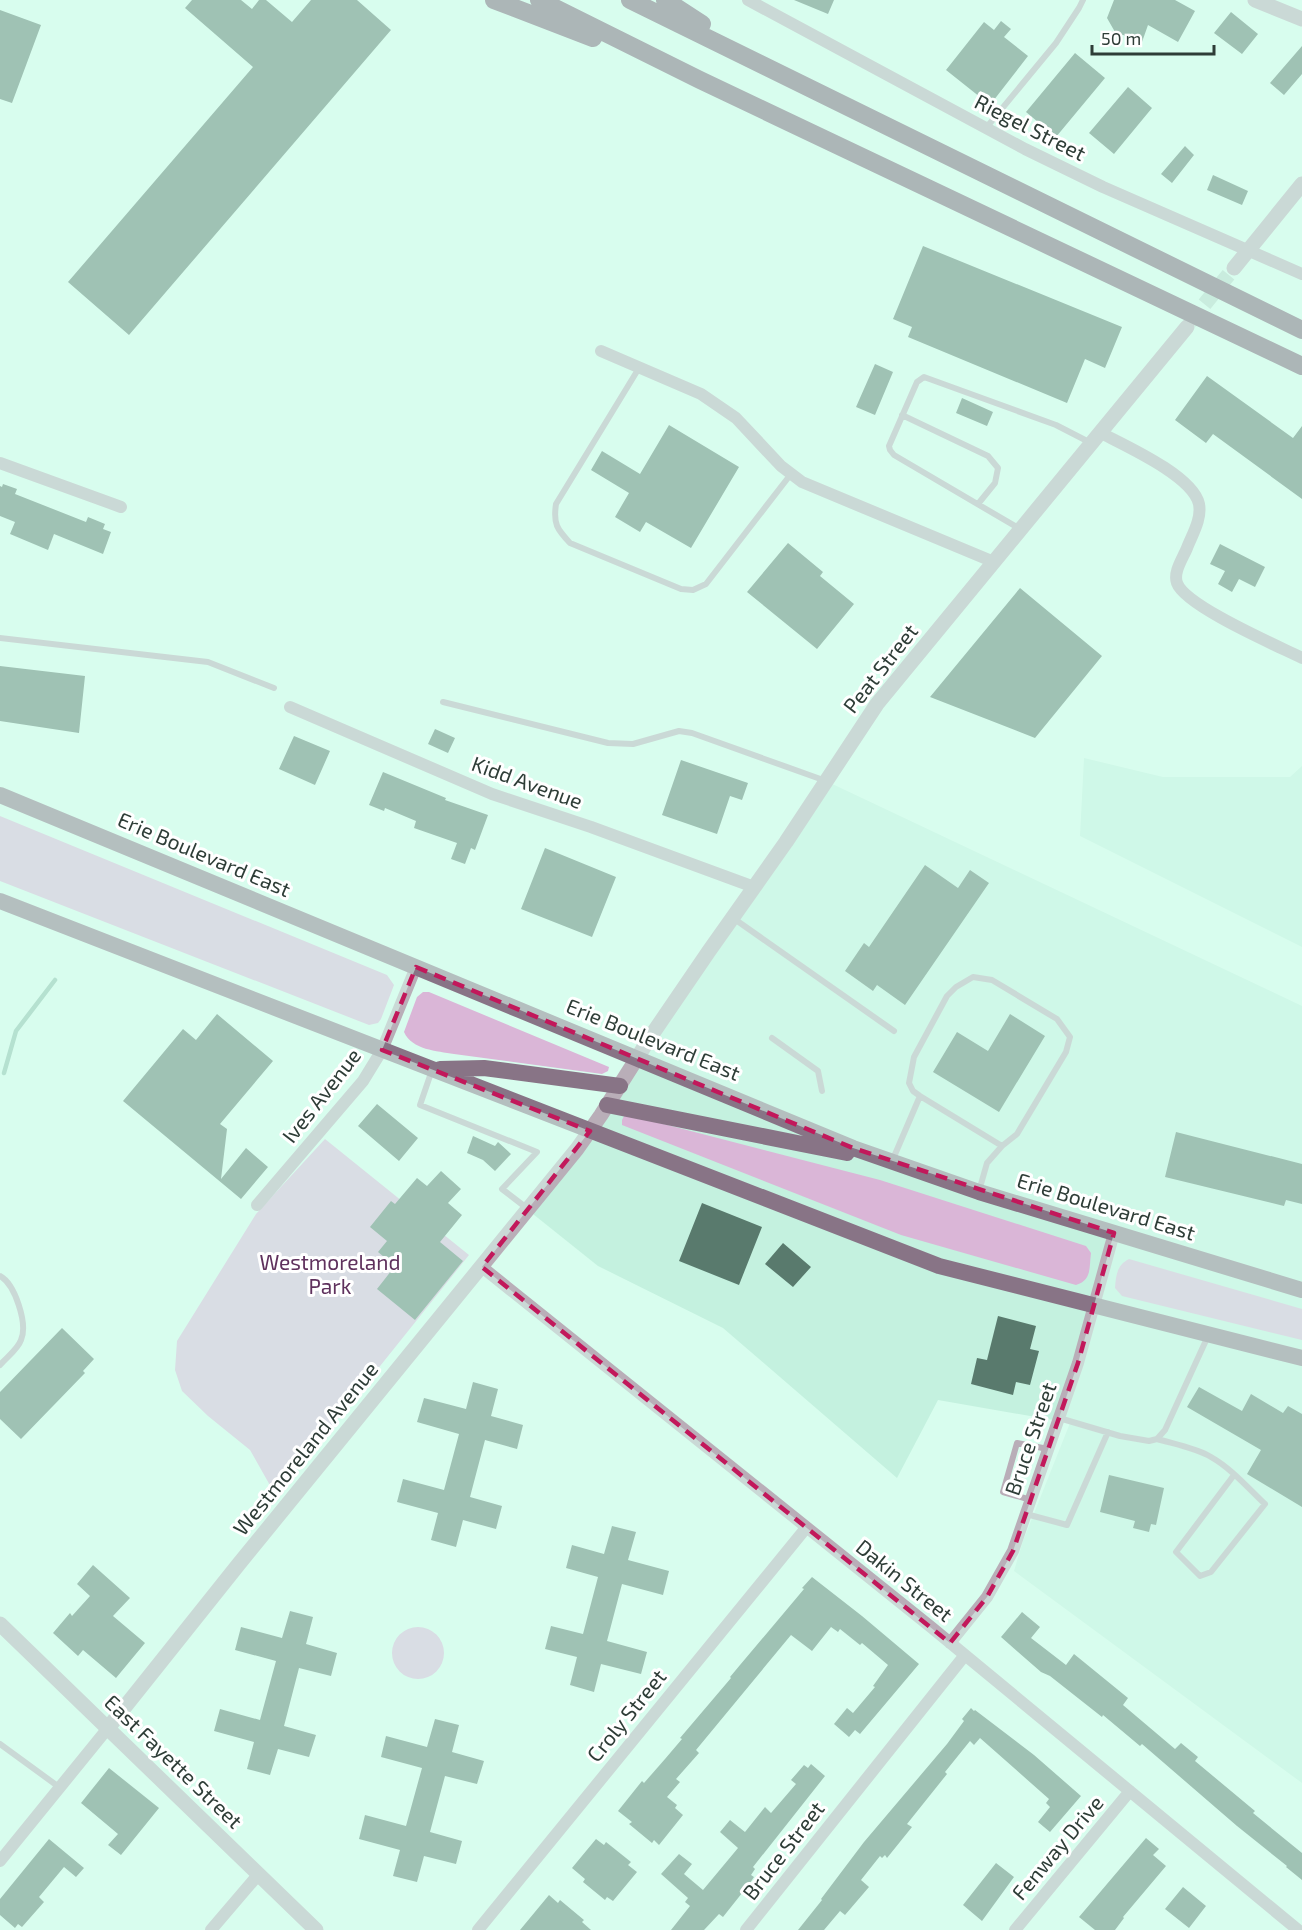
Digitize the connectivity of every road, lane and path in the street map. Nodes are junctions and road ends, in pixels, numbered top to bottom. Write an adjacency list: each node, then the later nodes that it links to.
1 (494, 0): 10 (highway)
2 (539, 0): 10 (highway)
3 (630, 0): 9 (highway)
4 (665, 0): 9 (highway)
5 (748, 0): 11 (street, Riegel Street)
6 (1083, 0): 11 (lane)
7 (1255, 0): 8 (street)
8 (1302, 20)
9 (766, 66): 17 (highway)
10 (700, 80): 19 (highway)
11 (986, 128): 13 (street, Riegel Street)
12 (1302, 184): 13 (street)
13 (1249, 250): 14 (street); 15 (street, Riegel Street)
14 (1234, 268)
15 (1302, 274)
16 (1186, 327): 22 (street, Peat Street)
17 (1302, 330)
18 (601, 351): 20 (street)
19 (1302, 366)
20 (640, 368): 24 (street); 24 (lane)
21 (902, 415): 22 (lane); 25 (lane); 25 (lane)
22 (1096, 438): 27 (street, Peat Street); 30 (street)
23 (0, 463): 26 (street)
24 (791, 474): 28 (street)
25 (978, 504): 27 (lane)
26 (122, 507)
27 (1021, 530): 28 (street, Peat Street)
28 (994, 562): 34 (street, Peat Street)
29 (0, 638): 31 (lane)
30 (1302, 658)
31 (274, 688)
32 (443, 702): 34 (lane)
33 (290, 707): 36 (street, Kidd Avenue)
34 (826, 781): 36 (street, Peat Street)
35 (0, 795): 39 (main road, Erie Boulevard East)
36 (754, 886): 38 (street, Peat Street)
37 (0, 901): 42 (main road)
38 (732, 918): 40 (lane); 43 (street, Peat Street)
39 (416, 968): 42 (street, Ives Avenue); 43 (main road, Erie Boulevard East)
40 (894, 1031)
41 (772, 1038): 46 (lane)
42 (382, 1050): 44 (main road); 53 (street, Ives Avenue)
43 (638, 1058): 45 (street, Westmoreland Avenue); 51 (main road, Erie Boulevard East)
44 (433, 1070): 45 (main road); 49 (main road); 54 (lane)
45 (620, 1086): 48 (street, Westmoreland Avenue)
46 (822, 1091)
47 (920, 1096): 50 (lane); 50 (lane); 51 (lane)
48 (607, 1105): 49 (street, Westmoreland Avenue); 51 (main road)
49 (590, 1131): 54 (street, Westmoreland Avenue); 59 (main road)
50 (1002, 1146): 52 (lane)
51 (892, 1161): 52 (main road, Erie Boulevard East)
52 (979, 1192): 55 (main road, Erie Boulevard East)
53 (256, 1205)
54 (528, 1210): 56 (street, Westmoreland Avenue)
55 (1114, 1233): 58 (main road, Erie Boulevard East); 59 (street, Bruce Street)
56 (482, 1267): 70 (street, Dakin Street); 74 (street, Westmoreland Avenue)
57 (0, 1276): 62 (lane)
58 (1302, 1290)
59 (1094, 1306): 60 (main road); 63 (street, Bruce Street)
60 (1208, 1335): 61 (main road); 65 (lane)
61 (1302, 1358)
62 (0, 1365)
63 (1059, 1418): 64 (lane); 66 (street, Bruce Street)
64 (1108, 1432): 65 (lane); 69 (lane)
65 (1157, 1439): 67 (lane)
66 (1048, 1449): 68 (street, Bruce Street); 68 (lane)
67 (1234, 1474): 67 (lane)
68 (1031, 1500): 69 (street, Bruce Street)
69 (1026, 1514): 72 (street, Bruce Street)
70 (806, 1528): 72 (street, Dakin Street); 82 (street, Croly Street)
71 (0, 1624): 74 (street, East Fayette Street)
72 (950, 1643): 73 (street, Dakin Street)
73 (965, 1655): 77 (street, Dakin Street); 83 (street, Bruce Street)
74 (108, 1728): 76 (street, Westmoreland Avenue); 79 (street, East Fayette Street)
75 (0, 1744): 76 (lane)
76 (59, 1787): 78 (street, Westmoreland Avenue)
77 (1130, 1791): 84 (street, Fenway Drive); 85 (street, Dakin Street)
78 (0, 1861)
79 (258, 1875): 80 (street); 81 (street, East Fayette Street)
80 (211, 1930)
81 (316, 1930)
82 (478, 1930)
83 (746, 1930)
84 (1015, 1930)
85 (1299, 1930)

